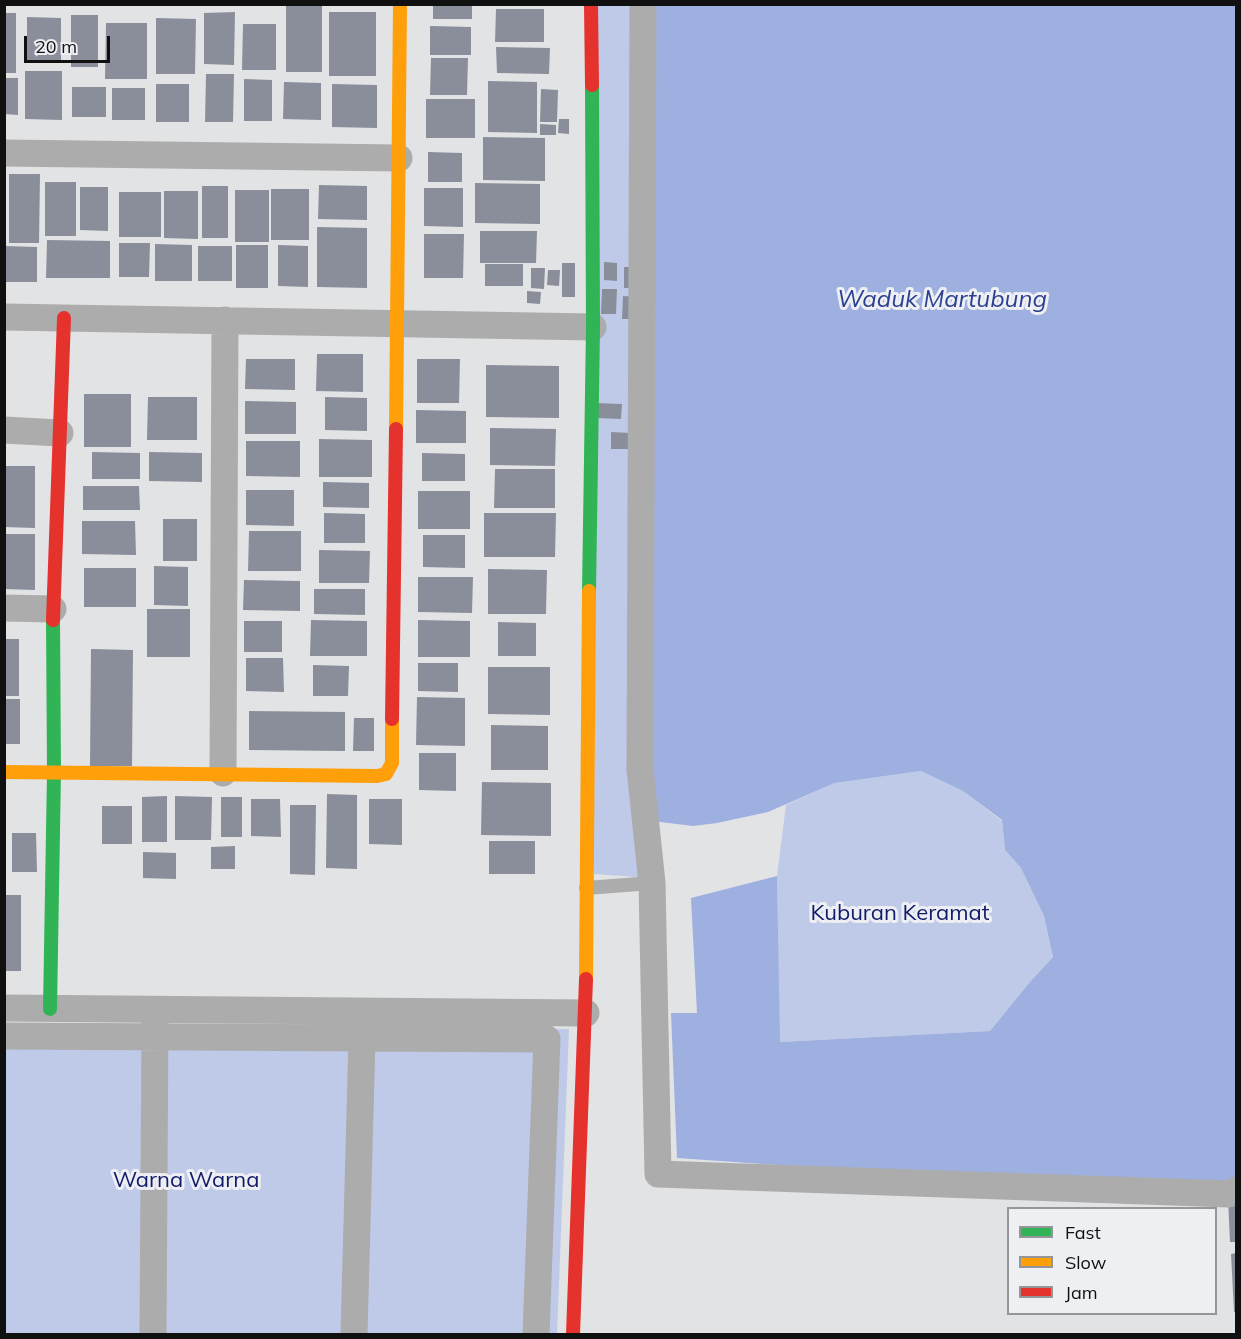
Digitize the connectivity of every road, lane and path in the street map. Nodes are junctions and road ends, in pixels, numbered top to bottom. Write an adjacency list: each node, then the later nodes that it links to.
1 (400, 4): 5 (street)
2 (591, 4): 10 (street)
3 (643, 4): 18 (street)
4 (4, 153): 5 (street)
5 (399, 158): 9 (street)
6 (4, 317): 7 (street)
7 (64, 318): 8 (street); 12 (street)
8 (225, 320): 9 (street); 17 (street)
9 (398, 322): 10 (street); 17 (street)
10 (593, 327): 19 (street)
11 (4, 430): 12 (street)
12 (60, 433): 14 (street)
13 (4, 608): 14 (street)
14 (53, 609): 16 (street)
15 (4, 772): 16 (street)
16 (54, 772): 17 (street); 21 (street)
17 (223, 773)
18 (652, 883): 19 (lane); 28 (street)
19 (586, 888): 24 (street)
20 (4, 1008): 21 (street)
21 (50, 1010): 22 (street)
22 (155, 1010): 23 (street); 26 (street)
23 (360, 1011): 24 (street); 27 (street)
24 (586, 1013): 32 (street)
25 (4, 1036): 26 (street)
26 (154, 1037): 27 (street); 29 (street)
27 (362, 1039): 30 (street); 31 (street)
28 (1236, 1190)
29 (153, 1335)
30 (354, 1335)
31 (536, 1335)
32 (573, 1335)

